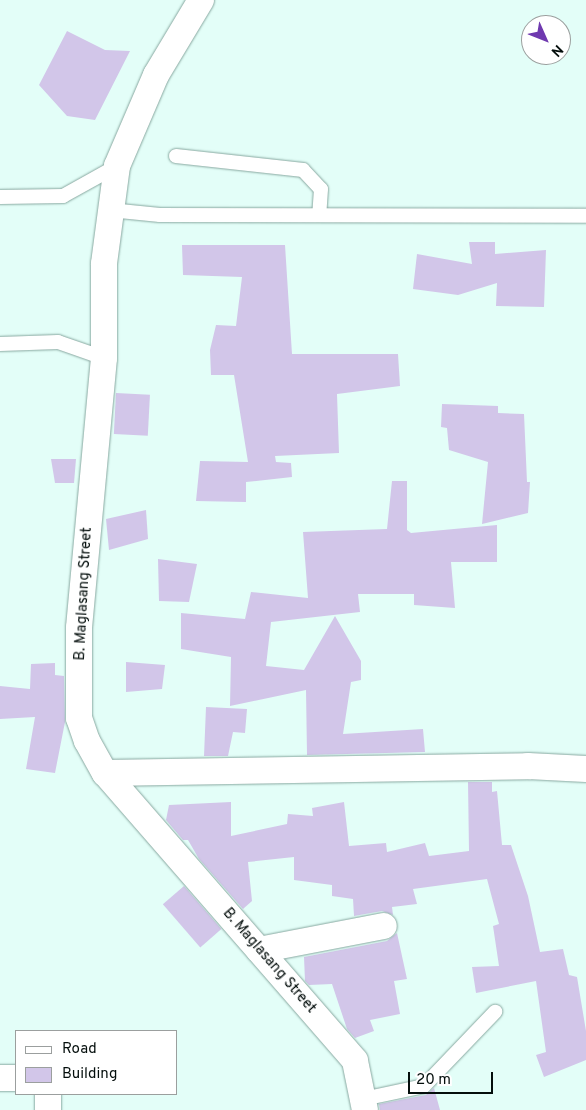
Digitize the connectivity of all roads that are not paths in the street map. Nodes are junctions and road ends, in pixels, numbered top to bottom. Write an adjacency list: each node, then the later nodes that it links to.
1 (201, 0): 3 (street, B. Maglasang Street)
2 (176, 156): 6 (lane)
3 (117, 166): 4 (lane); 5 (street, B. Maglasang Street)
4 (0, 197)
5 (110, 210): 6 (lane); 9 (street, B. Maglasang Street)
6 (319, 215): 7 (lane)
7 (586, 216)
8 (0, 344): 9 (lane)
9 (104, 358): 11 (street, B. Maglasang Street)
10 (586, 769): 11 (street)
11 (105, 773): 13 (street, B. Maglasang Street)
12 (384, 926): 13 (street)
13 (259, 950): 18 (street, B. Maglasang Street)
14 (495, 1012): 18 (lane)
15 (0, 1078): 16 (street)
16 (15, 1078)
17 (48, 1095): 19 (street)
18 (364, 1105)
19 (48, 1110)

